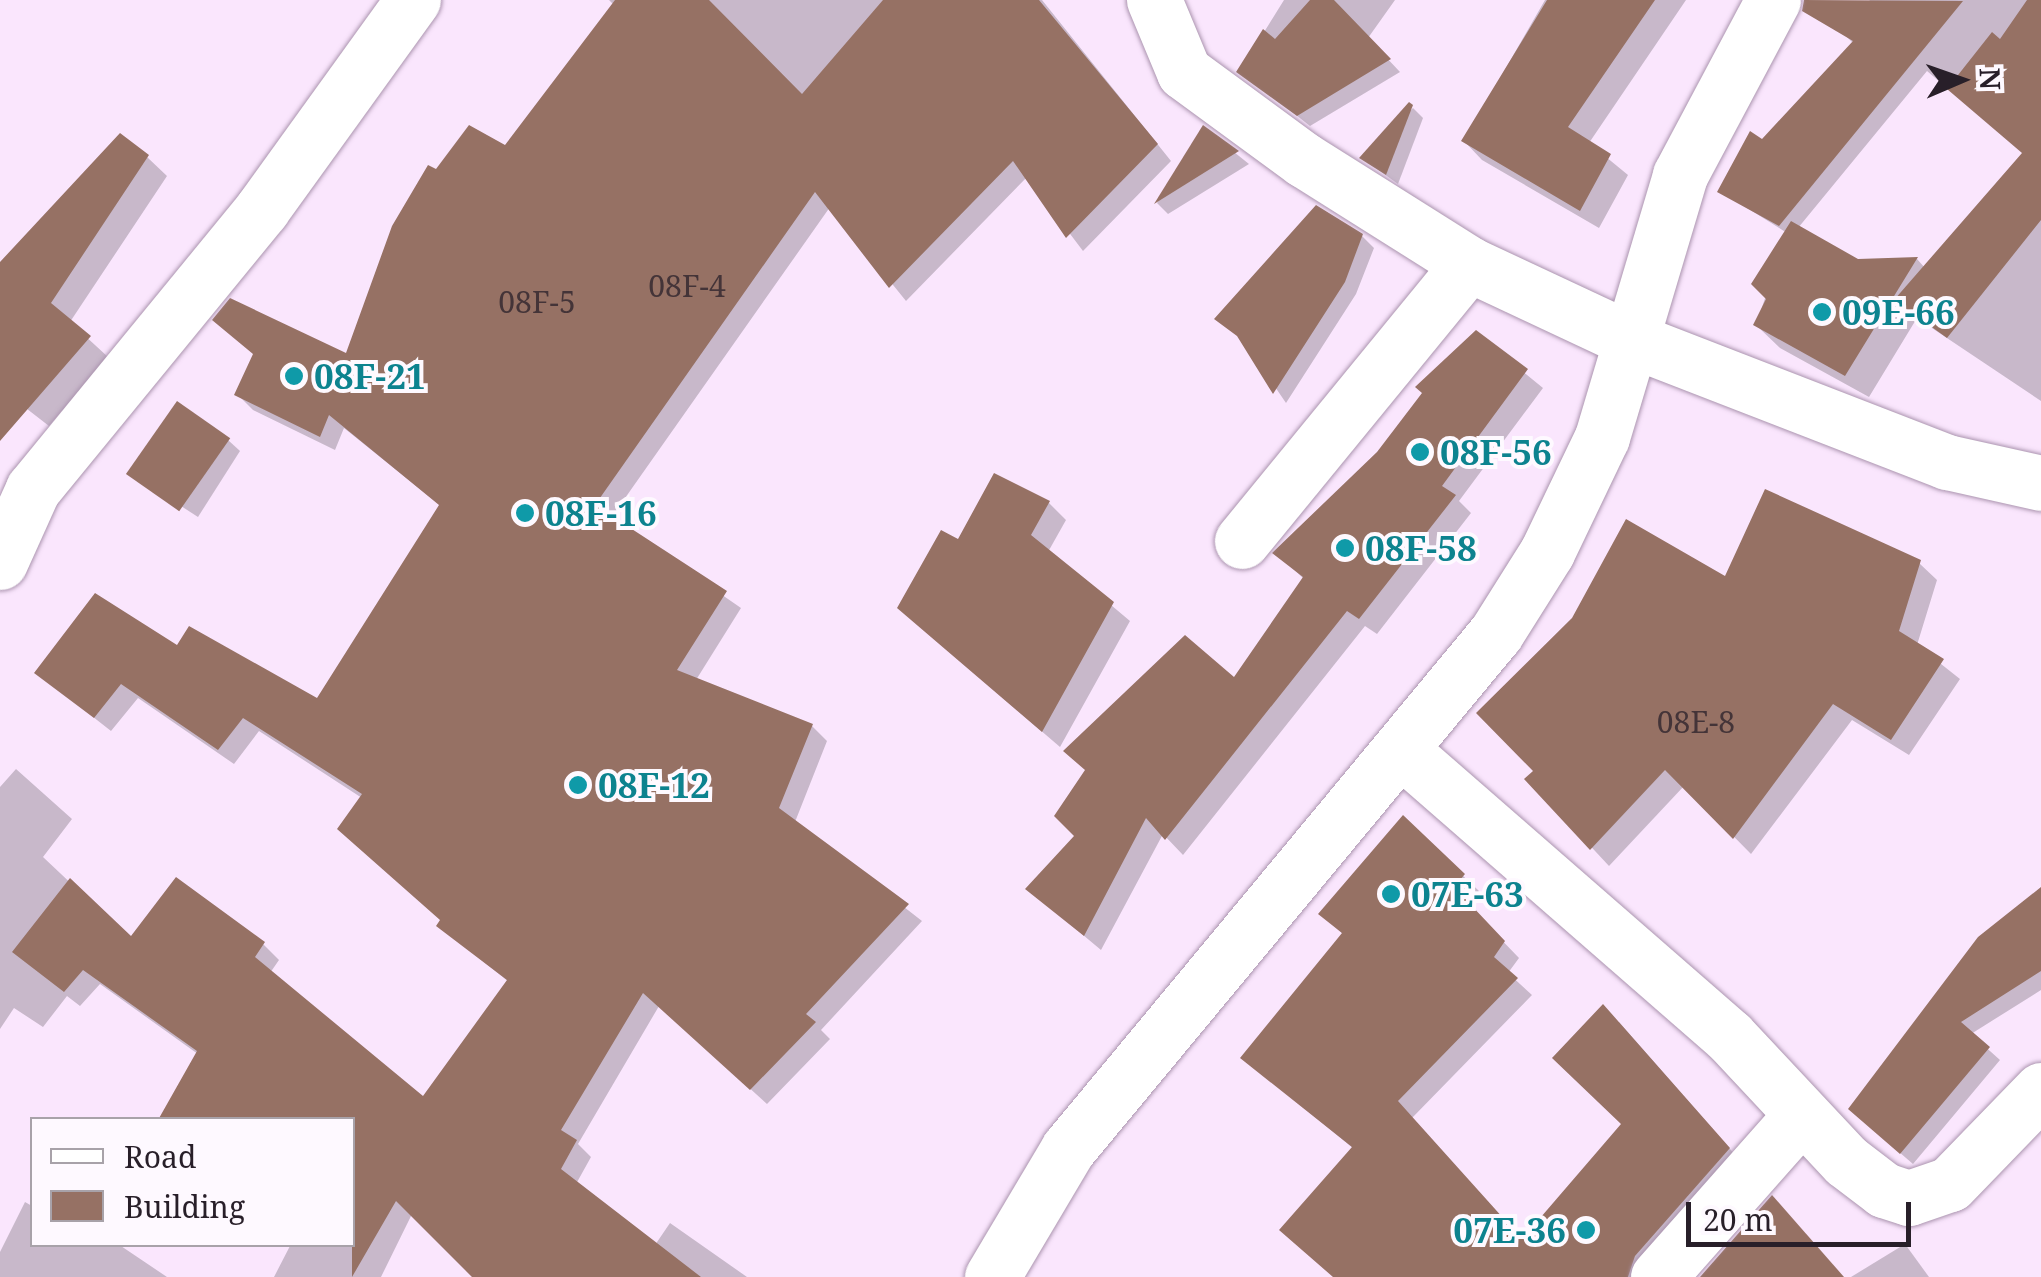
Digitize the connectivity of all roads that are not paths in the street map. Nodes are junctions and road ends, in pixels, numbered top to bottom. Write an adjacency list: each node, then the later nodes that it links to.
1 (412, 0): 8 (street)
2 (1154, 0): 4 (street)
3 (1772, 0): 5 (street)
4 (1469, 264): 5 (street); 7 (street)
5 (1627, 338): 6 (street); 9 (street)
6 (2041, 483)
7 (1242, 541)
8 (0, 562)
9 (1401, 750): 11 (street); 12 (street)
10 (2041, 1090): 11 (street)
11 (1802, 1114): 13 (street)
12 (992, 1277)
13 (1658, 1277)

